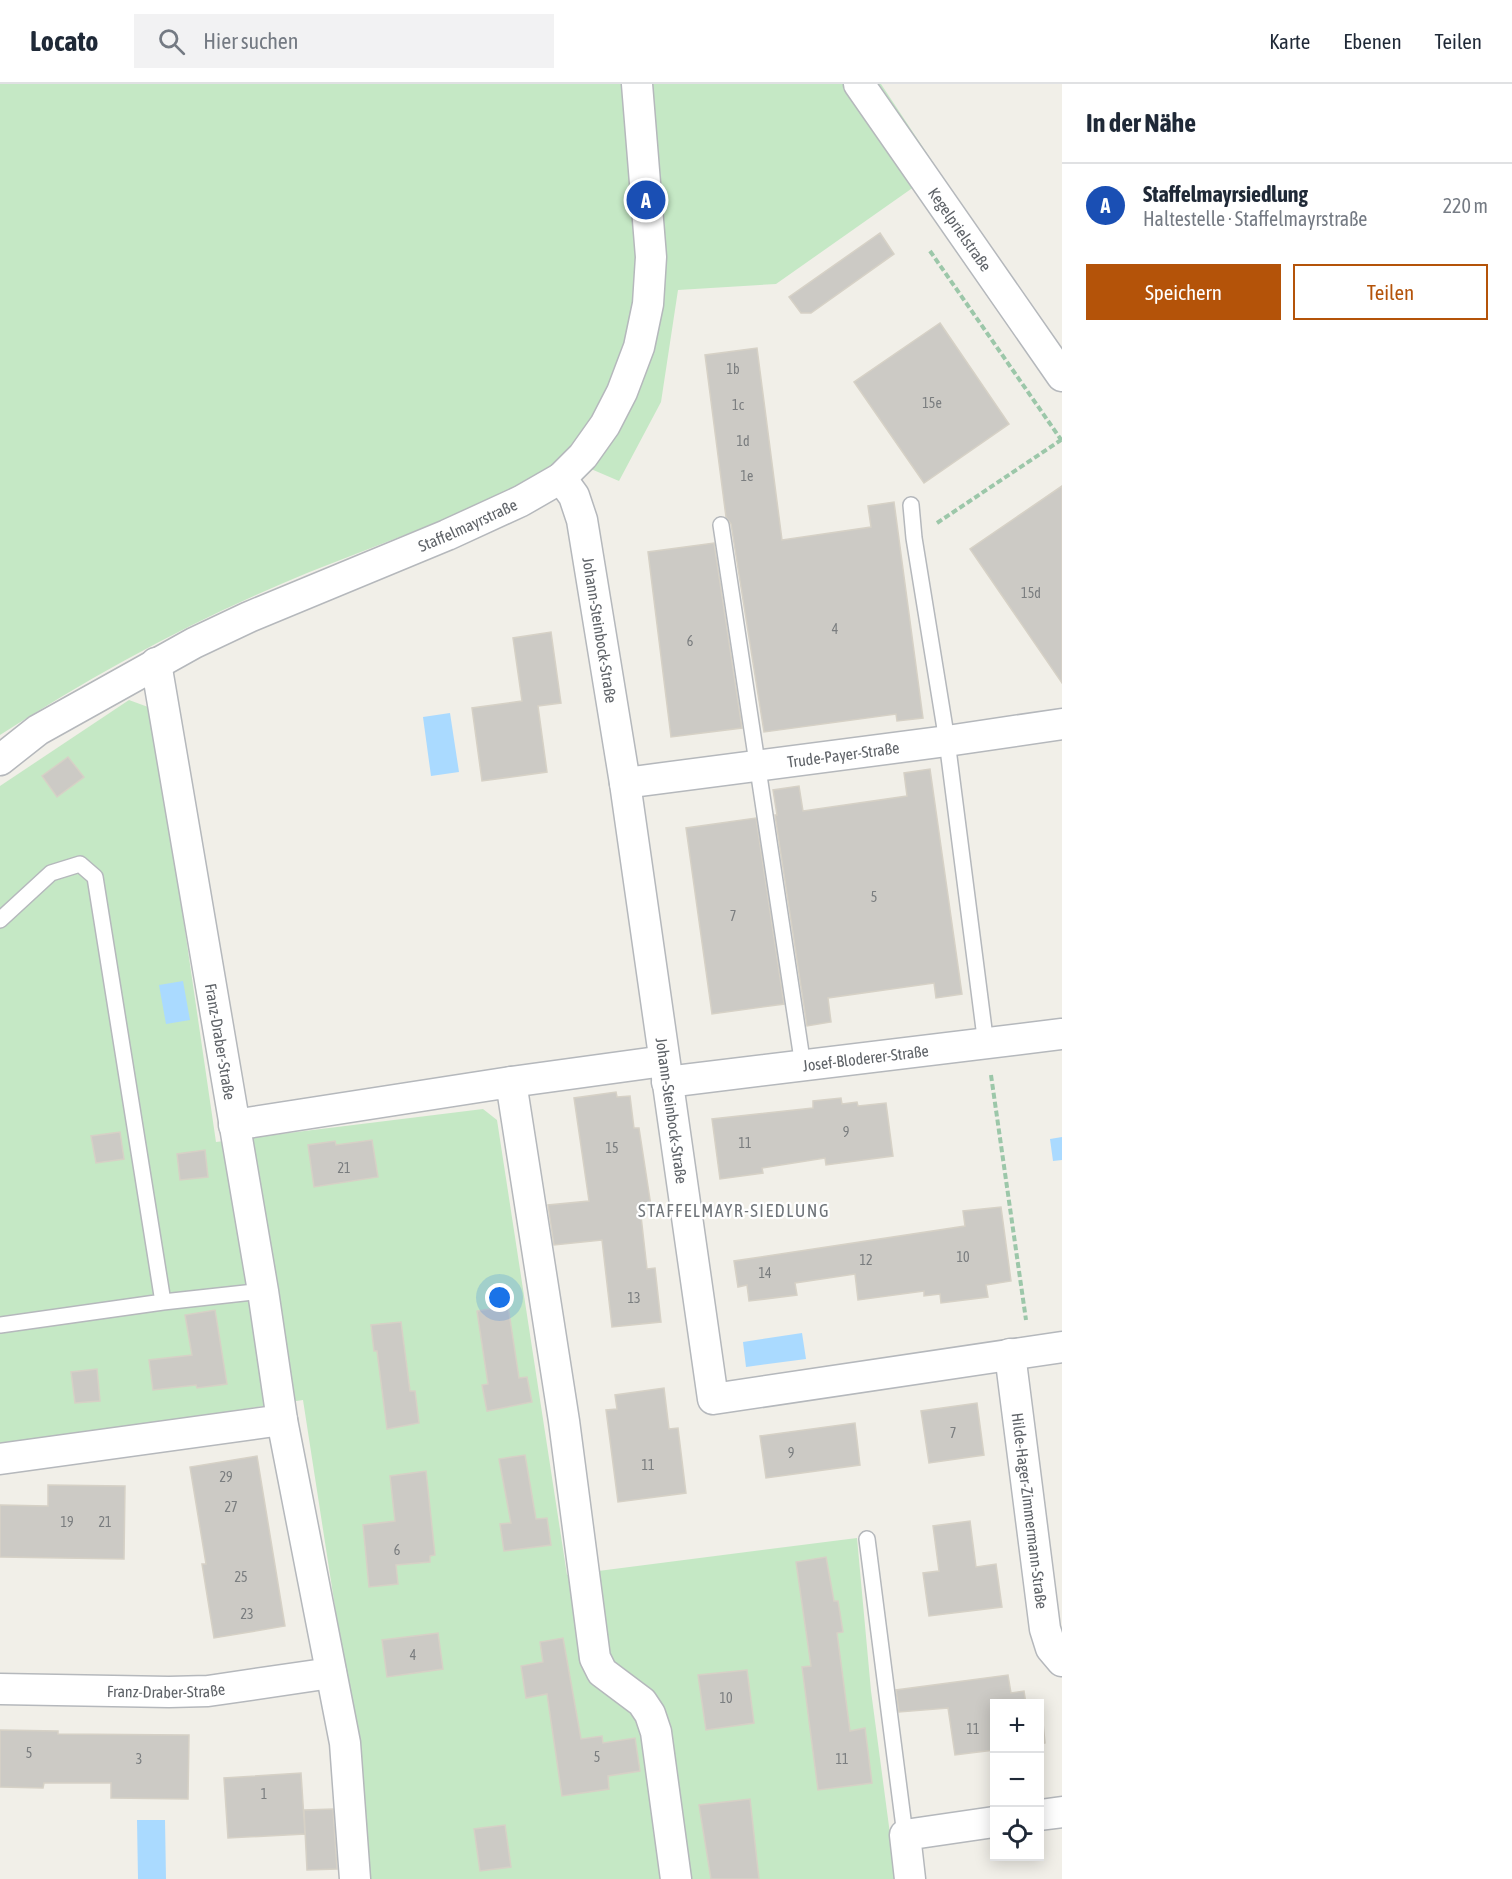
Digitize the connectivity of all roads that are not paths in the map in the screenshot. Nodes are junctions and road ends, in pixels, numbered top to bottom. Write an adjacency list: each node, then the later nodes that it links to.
1 (637, 84): 4 (street, Staffelmayrstraße)
2 (859, 84): 3 (street, Kegelprielstraße)
3 (1062, 376)
4 (561, 478): 7 (street, Staffelmayrstraße); 12 (street, Johann-Steinbock-Straße)
5 (911, 505): 9 (lane)
6 (722, 525): 11 (lane)
7 (156, 663): 10 (street, Staffelmayrstraße); 19 (street, Franz-Draber-Straße)
8 (1062, 724): 9 (street, Trude-Payer-Straße)
9 (947, 741): 11 (street, Trude-Payer-Straße); 15 (lane)
10 (0, 760)
11 (759, 766): 12 (street, Trude-Payer-Straße); 16 (lane)
12 (625, 783): 17 (street, Johann-Steinbock-Straße)
13 (0, 920): 21 (lane)
14 (1062, 1035): 15 (street, Josef-Bloderer-Straße)
15 (986, 1045): 16 (street, Josef-Bloderer-Straße)
16 (803, 1066): 17 (street, Josef-Bloderer-Straße)
17 (665, 1071): 18 (street, Josef-Bloderer-Straße); 24 (street, Johann-Steinbock-Straße)
18 (512, 1082): 19 (street, Josef-Bloderer-Straße); 36 (street)
19 (234, 1125): 20 (street, Franz-Draber-Straße)
20 (263, 1291): 21 (lane); 25 (street, Franz-Draber-Straße)
21 (163, 1302): 22 (lane)
22 (0, 1325)
23 (1062, 1347): 24 (street, Johann-Steinbock-Straße)
24 (1020, 1353): 28 (street, Hilde-Hager-Zimmermann-Straße)
25 (282, 1420): 26 (street); 29 (street, Franz-Draber-Straße)
26 (0, 1459)
27 (867, 1539): 34 (lane)
28 (1062, 1661)
29 (331, 1673): 30 (street, Franz-Draber-Straße); 35 (street, Franz-Draber-Straße)
30 (0, 1689)
31 (1062, 1812): 32 (street)
32 (1044, 1814)
33 (990, 1823): 34 (street)
34 (905, 1835): 37 (street)
35 (355, 1879)
36 (676, 1879)
37 (910, 1879)

